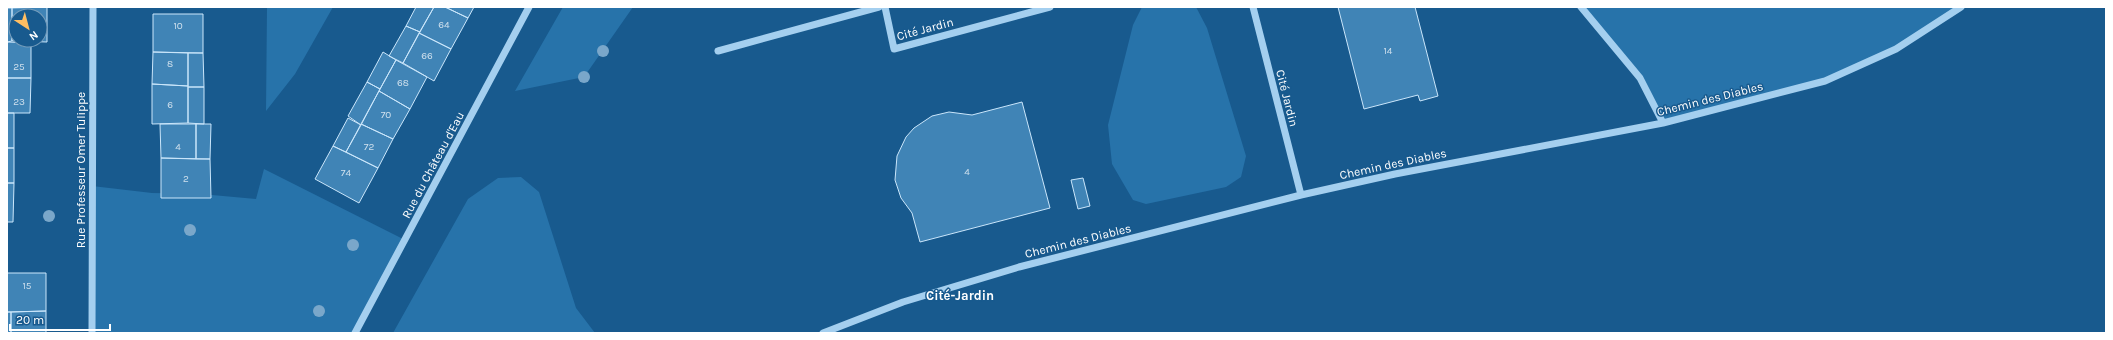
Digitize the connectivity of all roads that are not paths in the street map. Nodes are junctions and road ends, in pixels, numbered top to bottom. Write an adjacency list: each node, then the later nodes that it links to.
1 (93, 7): 12 (street, Rue Professeur Omer Tulippe)
2 (529, 7): 13 (street, Rue du Château d'Eau)
3 (879, 7): 9 (street)
4 (885, 7): 5 (street, Cité Jardin)
5 (1050, 7)
6 (1252, 7): 11 (street, Cité Jardin)
7 (1581, 7): 10 (street)
8 (1961, 7): 10 (street, Chemin des Diables)
9 (718, 51)
10 (1663, 124): 11 (street, Chemin des Diables)
11 (1301, 195): 14 (street, Chemin des Diables)
12 (92, 333)
13 (355, 333)
14 (823, 333)

